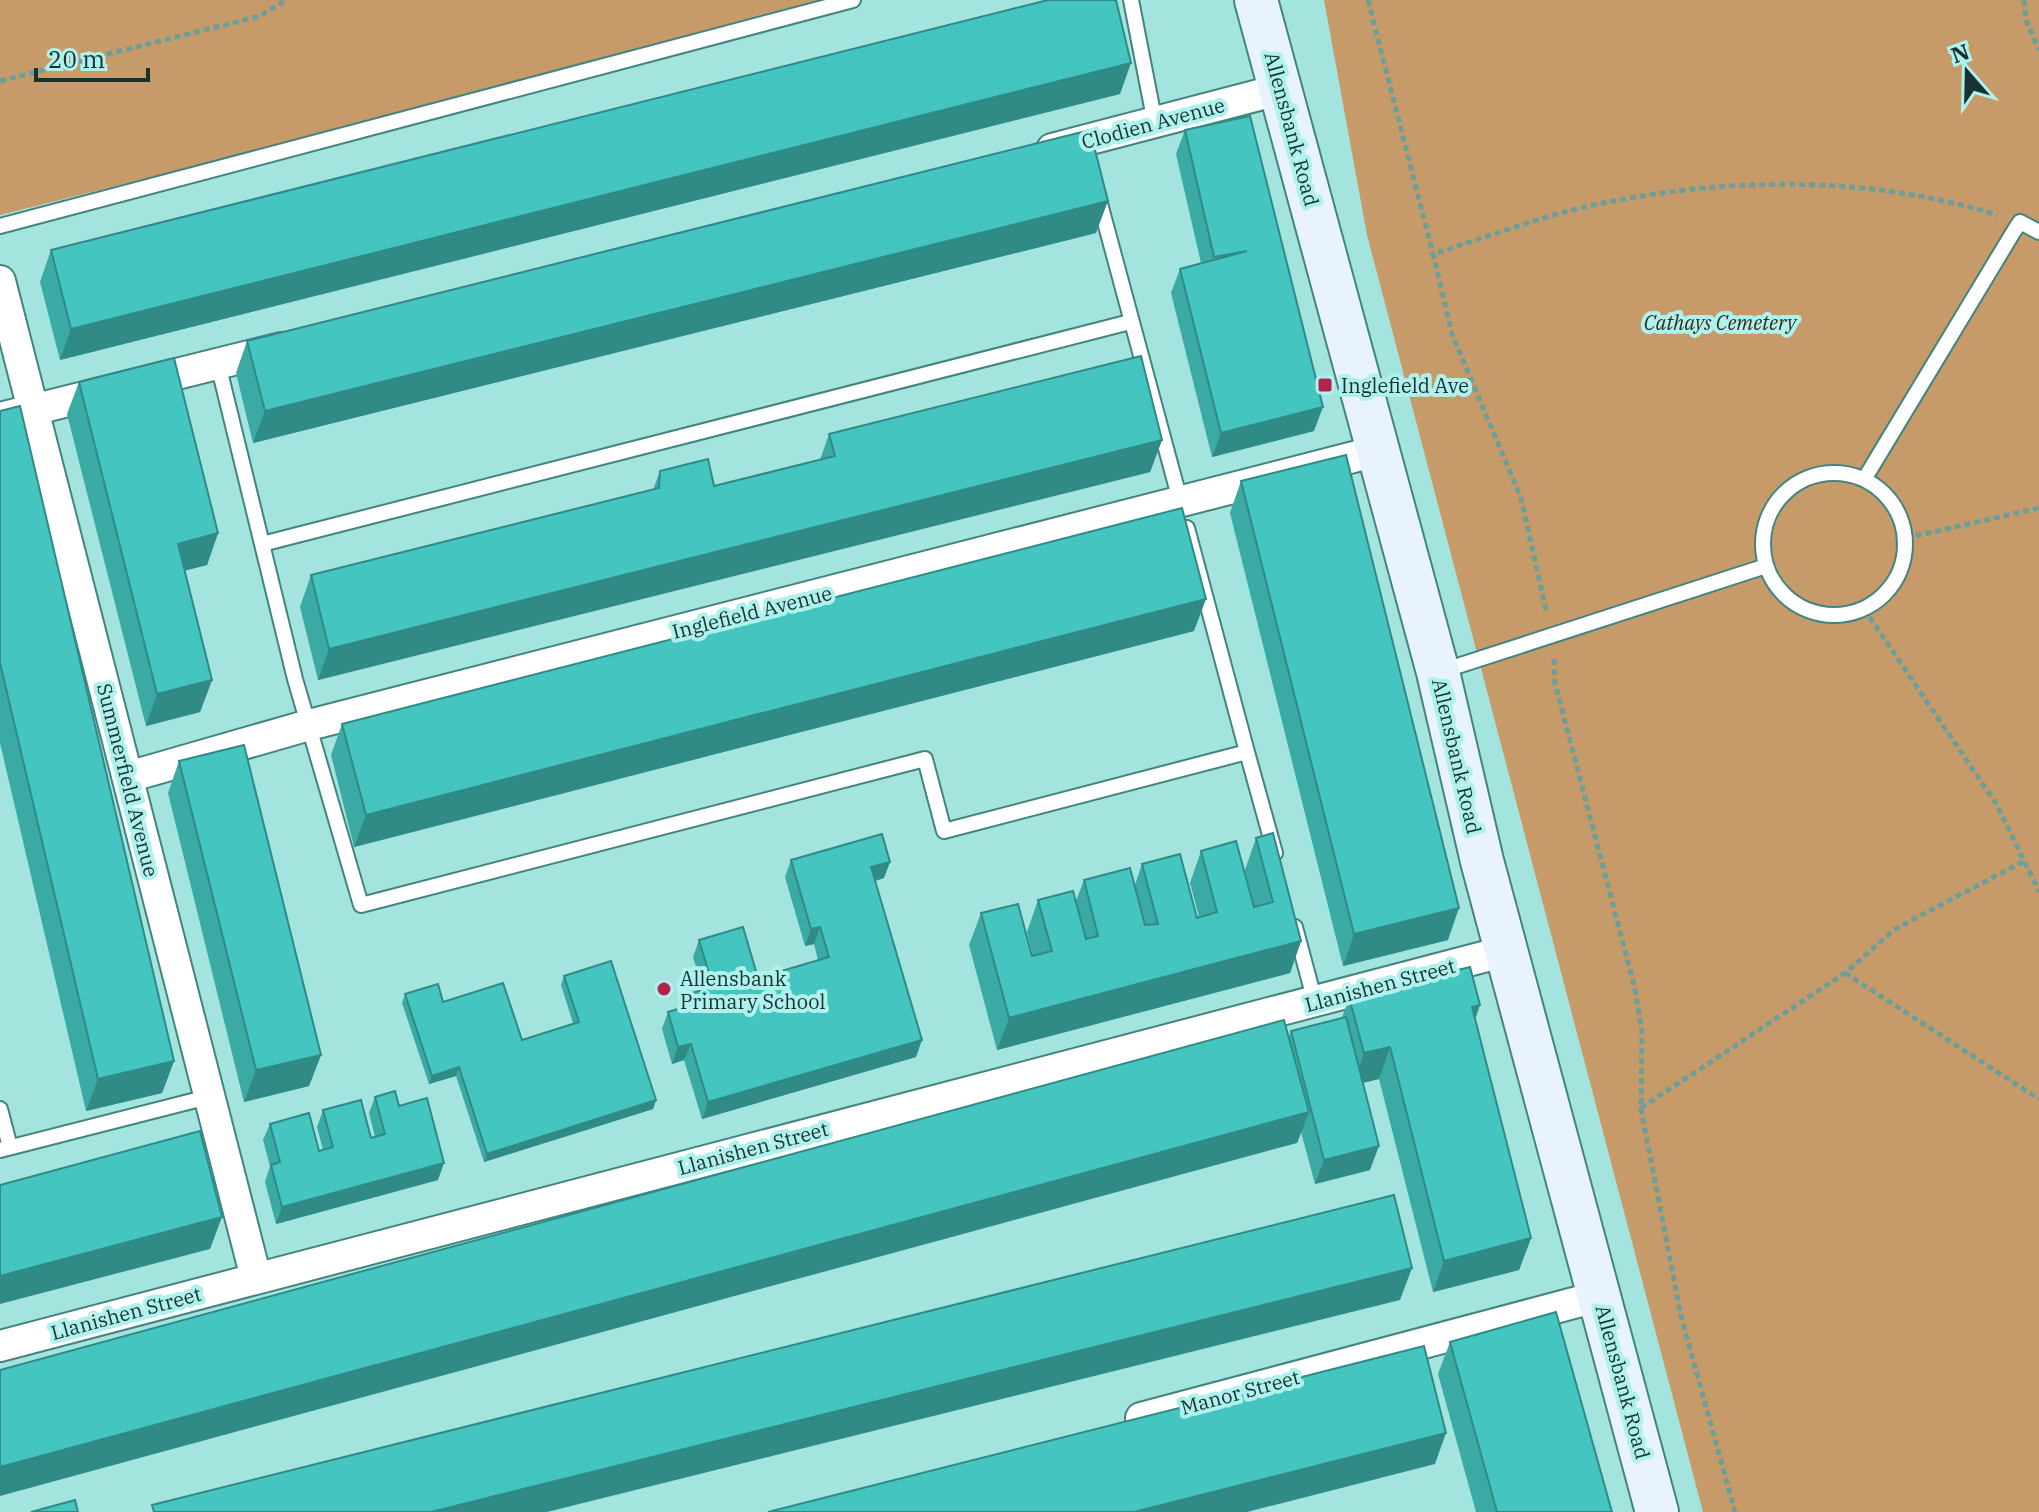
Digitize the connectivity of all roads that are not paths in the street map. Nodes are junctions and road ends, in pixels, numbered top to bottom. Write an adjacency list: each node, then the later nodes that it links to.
1 (853, 0): 8 (lane)
2 (1131, 0): 5 (lane)
3 (1256, 0): 4 (street, Allensbank Road)
4 (1282, 89): 5 (street, Clodien Avenue); 16 (street, Allensbank Road)
5 (1155, 123): 6 (street, Clodien Avenue)
6 (1021, 157)
7 (1093, 179): 11 (lane)
8 (0, 226)
9 (2039, 232): 17 (lane)
10 (0, 281): 14 (street, Summerfield Avenue)
11 (1130, 322): 18 (lane); 19 (lane)
12 (308, 341): 13 (street)
13 (218, 364): 14 (street); 19 (lane)
14 (33, 410): 15 (street); 24 (street, Summerfield Avenue)
15 (0, 418)
16 (1377, 451): 18 (street, Inglefield Avenue); 21 (street, Allensbank Road)
17 (1865, 478): 20 (lane); 20 (lane)
18 (1181, 503): 22 (street, Inglefield Avenue); 23 (lane)
19 (262, 544): 22 (lane)
20 (1766, 566): 21 (lane)
21 (1438, 672): 27 (street, Allensbank Road)
22 (309, 725): 23 (lane); 24 (street, Inglefield Avenue)
23 (1247, 752): 25 (lane)
24 (128, 777): 29 (street, Summerfield Avenue)
25 (1279, 870)
26 (1291, 914): 28 (lane)
27 (1506, 951): 28 (street, Llanishen Street); 33 (street, Allensbank Road)
28 (1315, 1002): 32 (street, Llanishen Street)
29 (208, 1097): 31 (lane); 32 (street, Summerfield Avenue)
30 (0, 1109): 31 (lane)
31 (5, 1148)
32 (256, 1278): 34 (street, Llanishen Street)
33 (1600, 1296): 35 (street, Manor Street); 36 (street, Allensbank Road)
34 (0, 1346)
35 (1107, 1427)
36 (1657, 1512)

